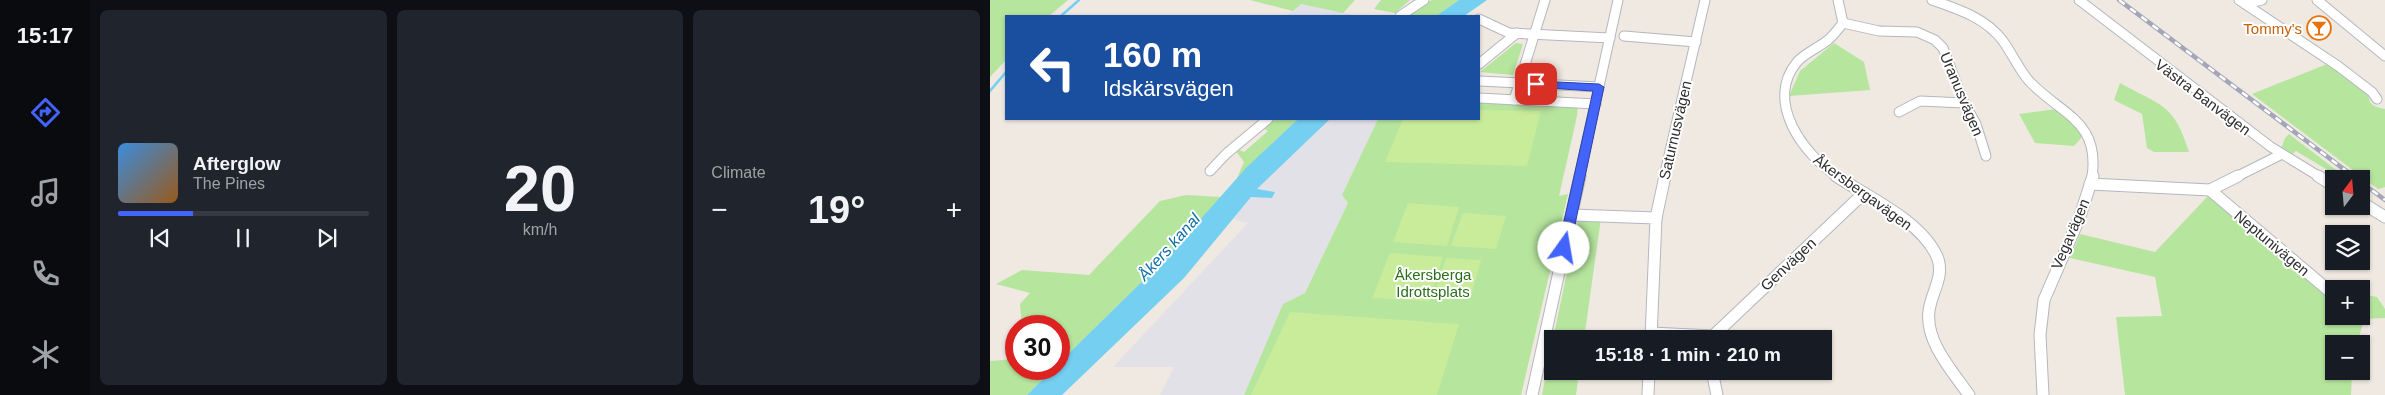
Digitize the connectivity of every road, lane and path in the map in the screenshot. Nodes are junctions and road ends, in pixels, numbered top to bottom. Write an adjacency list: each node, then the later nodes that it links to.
1 (1424, 0): 11 (street)
2 (1545, 0): 15 (street)
3 (1618, 0): 17 (street)
4 (1705, 0): 18 (street, Saturnusvägen)
5 (1838, 0): 13 (street)
6 (1932, 0): 35 (street, Vegavägen)
7 (2078, 0): 31 (street, Västra Banvägen)
8 (2262, 0): 10 (street)
9 (2317, 0): 19 (street)
10 (2242, 2): 26 (street)
11 (1402, 15)
12 (1480, 19): 14 (street)
13 (1843, 23): 27 (street, Uranusvägen); 37 (street, Åkersbergavägen)
14 (1518, 33): 15 (street); 20 (street)
15 (1535, 34): 17 (street); 22 (street)
16 (1624, 36): 18 (street)
17 (1610, 38): 23 (street)
18 (1696, 42): 40 (street, Saturnusvägen)
19 (2385, 56)
20 (1480, 63)
21 (1480, 81): 22 (street)
22 (1520, 83): 23 (street); 25 (street)
23 (1599, 87): 28 (street)
24 (1480, 98): 25 (street)
25 (1514, 100): 28 (street)
26 (2377, 100)
27 (1964, 103): 29 (street); 32 (street, Uranusvägen)
28 (1596, 104): 39 (street)
29 (1899, 112)
30 (1267, 120): 33 (street)
31 (2282, 154): 34 (street, Västra Banvägen); 36 (street)
32 (1986, 156)
33 (1210, 171)
34 (2325, 180)
35 (2090, 184): 36 (street); 51 (street, Vegavägen)
36 (2210, 190): 42 (street, Neptunivägen)
37 (1864, 193): 44 (street, Genvägen); 50 (street, Åkersbergavägen)
38 (2370, 208): 41 (street)
39 (1572, 215): 40 (street); 47 (street)
40 (1656, 218): 43 (street, Saturnusvägen)
41 (2385, 218)
42 (2325, 287)
43 (1651, 330)
44 (1719, 330)
45 (1649, 380): 48 (street)
46 (1714, 380): 49 (street)
47 (1532, 395)
48 (1648, 395)
49 (1717, 395)
50 (1969, 395)
51 (2043, 395)

